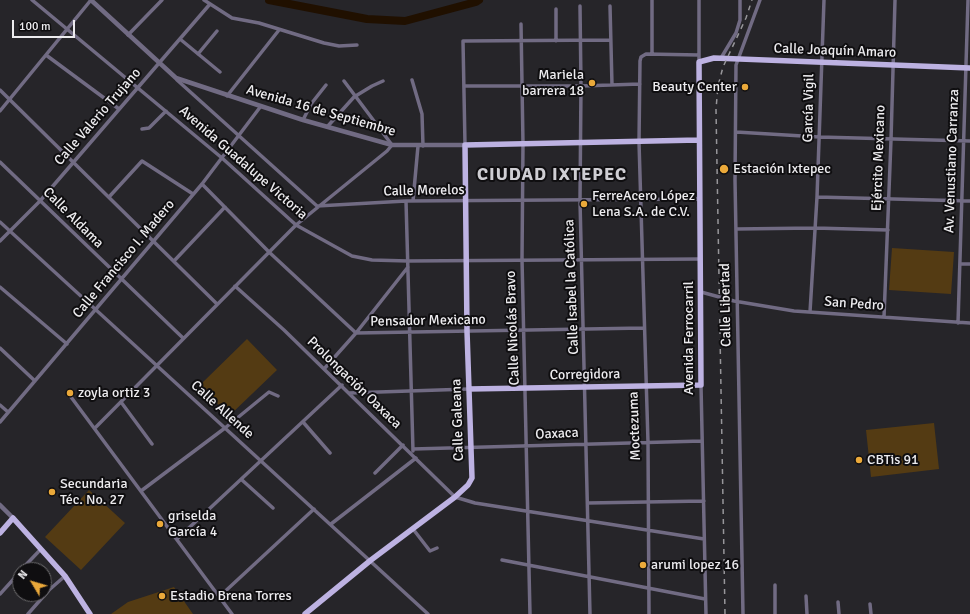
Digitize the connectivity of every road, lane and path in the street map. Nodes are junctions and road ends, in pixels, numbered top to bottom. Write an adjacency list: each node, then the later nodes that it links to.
1 (32, 0): 17 (street, Avenida Guadalupe Victoria)
2 (91, 0): 17 (street); 20 (street, Avenida 16 de Septiembre)
3 (162, 0): 20 (street)
4 (204, 0): 12 (street)
5 (652, 0): 28 (street)
6 (699, 0): 29 (street)
7 (740, 0): 31 (street)
8 (760, 0): 32 (street, Calle Libertad)
9 (824, 0): 34 (street, García Vigil)
10 (895, 0): 36 (street, Ejército Mexicano)
11 (968, 0): 37 (street, Av. Venustiano Carranza)
12 (210, 4): 18 (street); 21 (street, Calle Valerio Trujano)
13 (580, 6): 25 (street, Calle Isabel la Católica)
14 (610, 6): 22 (street)
15 (556, 9): 24 (street)
16 (521, 24): 23 (street, Calle Nicolás Bravo)
17 (66, 30): 30 (street); 49 (street, Avenida Guadalupe Victoria)
18 (279, 30): 26 (street); 51 (street)
19 (216, 31): 27 (street)
20 (128, 34): 35 (street, Avenida 16 de Septiembre)
21 (180, 39): 27 (street); 35 (street, Calle Valerio Trujano)
22 (610, 40): 25 (street); 45 (street)
23 (522, 41): 24 (street); 46 (street); 47 (street, Calle Nicolás Bravo)
24 (556, 41): 25 (street)
25 (581, 41): 48 (street, Calle Isabel la Católica)
26 (357, 45)
27 (198, 54): 38 (street)
28 (652, 54): 29 (street); 43 (street, Moctezuma)
29 (699, 54): 33 (street)
30 (46, 55): 53 (street); 55 (street)
31 (721, 59): 32 (main road, Calle Joaquín Amaro); 33 (main road, Calle Joaquín Amaro)
32 (737, 60): 34 (main road, Calle Joaquín Amaro); 61 (street, Calle Libertad)
33 (699, 62): 64 (main road, Avenida Ferrocarril)
34 (821, 62): 36 (main road, Calle Joaquín Amaro); 63 (street, García Vigil)
35 (159, 63): 39 (street, Avenida 16 de Septiembre); 49 (street, Calle Valerio Trujano)
36 (893, 66): 37 (main road, Calle Joaquín Amaro); 65 (street, Ejército Mexicano)
37 (968, 68): 66 (street, Av. Venustiano Carranza)
38 (220, 72)
39 (176, 78): 51 (street, Avenida 16 de Septiembre); 62 (street)
40 (412, 80): 73 (street)
41 (344, 81): 52 (street)
42 (384, 81): 52 (street)
43 (640, 84): 45 (street); 69 (street, Moctezuma)
44 (326, 85): 58 (street)
45 (612, 85): 48 (street)
46 (464, 86): 47 (street); 72 (street)
47 (522, 86): 48 (street); 70 (street, Calle Nicolás Bravo)
48 (581, 86): 68 (street, Calle Isabel la Católica)
49 (137, 87): 55 (street, Calle Valerio Trujano); 57 (street, Avenida Guadalupe Victoria)
50 (0, 90): 53 (street)
51 (227, 96): 54 (street, Avenida 16 de Septiembre)
52 (354, 97): 59 (street); 71 (street)
53 (10, 100): 56 (street); 76 (street)
54 (261, 106): 58 (street, Avenida 16 de Septiembre); 62 (street, Calle Francisco I. Madero)
55 (119, 109): 76 (street, Calle Valerio Trujano)
56 (0, 111)
57 (166, 111): 60 (street); 74 (street, Avenida Guadalupe Victoria)
58 (303, 120): 59 (street, Avenida 16 de Septiembre)
59 (327, 127): 71 (street, Avenida 16 de Septiembre)
60 (142, 129)
61 (736, 132): 63 (street); 97 (street, Calle Libertad)
62 (238, 136): 74 (street, Calle Francisco I. Madero); 92 (street)
63 (819, 137): 65 (street); 80 (street, García Vigil)
64 (699, 140): 69 (main road, Avenida 16 de Septiembre); 81 (main road, Avenida Ferrocarril)
65 (891, 140): 66 (street); 83 (street, Ejército Mexicano)
66 (962, 140): 67 (street); 90 (street, Av. Venustiano Carranza)
67 (970, 141)
68 (581, 142): 69 (main road, Avenida 16 de Septiembre); 70 (main road, Avenida 16 de Septiembre); 89 (street, Calle Isabel la Católica)
69 (639, 142): 82 (street, Moctezuma)
70 (523, 144): 72 (main road, Avenida 16 de Septiembre); 88 (street, Calle Nicolás Bravo)
71 (392, 145): 73 (street, Avenida 16 de Septiembre); 92 (street)
72 (465, 145): 73 (street, Avenida 16 de Septiembre); 87 (main road, Calle Galeana)
73 (421, 146): 86 (street)
74 (222, 158): 77 (street, Calle Francisco I. Madero); 95 (street, Avenida Guadalupe Victoria)
75 (0, 162): 84 (street, Calle Aldama)
76 (74, 162): 79 (street); 84 (street, Calle Valerio Trujano)
77 (202, 184): 78 (street, Calle Francisco I. Madero); 93 (street)
78 (193, 194): 79 (street); 101 (street, Calle Francisco I. Madero)
79 (109, 197): 101 (street)
80 (817, 197): 83 (street); 96 (street, García Vigil)
81 (699, 199): 82 (street, Calle Morelos); 105 (main road, Avenida Ferrocarril)
82 (640, 200): 89 (street, Calle Morelos); 107 (street, Moctezuma)
83 (888, 200): 90 (street); 98 (street, Ejército Mexicano)
84 (40, 201): 99 (street, Calle Valerio Trujano); 113 (street, Calle Aldama)
85 (406, 201): 86 (street, Calle Morelos); 92 (street, Calle Morelos); 109 (street)
86 (413, 201): 87 (street, Calle Morelos)
87 (465, 201): 88 (street, Calle Morelos); 106 (main road, Calle Galeana)
88 (522, 201): 89 (street, Calle Morelos); 103 (street, Calle Nicolás Bravo)
89 (580, 201): 104 (street, Calle Isabel la Católica)
90 (962, 201): 91 (street); 110 (street, Av. Venustiano Carranza)
91 (970, 201)
92 (317, 206): 95 (street)
93 (225, 207): 102 (street); 108 (street)
94 (0, 222): 99 (street, Calle Allende)
95 (296, 225): 102 (street); 109 (street, Avenida Guadalupe Victoria)
96 (815, 228): 97 (street); 98 (street); 120 (street, García Vigil)
97 (736, 229): 117 (street, Calle Libertad)
98 (888, 230): 121 (street, Ejército Mexicano)
99 (10, 231): 100 (street, Calle Valerio Trujano); 119 (street, Calle Allende)
100 (0, 241)
101 (154, 241): 108 (street); 113 (street, Calle Francisco I. Madero)
102 (269, 252): 114 (street); 128 (street)
103 (522, 259): 104 (street, Avenida Guadalupe Victoria); 106 (street, Avenida Guadalupe Victoria); 126 (street, Calle Nicolás Bravo)
104 (581, 259): 107 (street, Avenida Guadalupe Victoria); 125 (street, Calle Isabel la Católica)
105 (700, 259): 107 (street, Avenida Guadalupe Victoria); 116 (main road, Avenida Ferrocarril)
106 (467, 260): 109 (street, Avenida Guadalupe Victoria); 127 (main road, Calle Galeana)
107 (642, 260): 124 (street, Moctezuma)
108 (174, 261): 118 (street)
109 (408, 261): 112 (street)
110 (960, 264): 111 (street); 122 (street, Av. Venustiano Carranza)
111 (970, 264)
112 (408, 267): 128 (street); 129 (street)
113 (120, 280): 119 (street, Calle Francisco I. Madero); 130 (street, Calle Aldama)
114 (235, 286): 118 (street); 134 (street, Prolongación Oaxaca)
115 (0, 287): 131 (street)
116 (701, 292): 117 (street, San Pedro); 136 (main road, Avenida Ferrocarril)
117 (737, 300): 120 (street, San Pedro); 210 (street, Calle Libertad)
118 (217, 304): 130 (street)
119 (96, 309): 131 (street, Calle Francisco I. Madero); 133 (street, Calle Allende)
120 (810, 312): 121 (street, San Pedro)
121 (884, 317): 122 (street, San Pedro)
122 (958, 323): 123 (street, San Pedro)
123 (970, 323)
124 (644, 328): 125 (street, Pensador Mexicano); 138 (street, Moctezuma)
125 (584, 329): 126 (street, Pensador Mexicano); 140 (street, Calle Isabel la Católica)
126 (524, 330): 127 (street, Pensador Mexicano); 139 (street, Calle Nicolás Bravo)
127 (467, 331): 129 (street, Pensador Mexicano); 141 (main road, Calle Galeana)
128 (356, 333): 129 (street, Pensador Mexicano); 134 (street)
129 (409, 333): 142 (street)
130 (183, 338): 133 (street)
131 (67, 344): 135 (street, Calle Francisco I. Madero)
132 (0, 348): 135 (street)
133 (157, 366): 146 (street); 152 (street, Calle Allende)
134 (324, 369): 137 (street, Prolongación Oaxaca)
135 (35, 381): 148 (street, Calle Francisco I. Madero)
136 (701, 385): 138 (main road, Corregidora); 153 (street, Avenida Ferrocarril)
137 (342, 386): 144 (street, Prolongación Oaxaca); 150 (street)
138 (645, 386): 140 (main road, Corregidora); 154 (street, Moctezuma)
139 (526, 388): 140 (main road, Corregidora); 141 (main road, Corregidora); 158 (street, Calle Nicolás Bravo)
140 (585, 388): 156 (street, Calle Isabel la Católica)
141 (469, 389): 142 (street); 159 (main road, Calle Galeana)
142 (412, 391): 144 (street); 160 (street)
143 (68, 393): 151 (street)
144 (349, 393): 157 (street, Prolongación Oaxaca)
145 (278, 396): 152 (street)
146 (121, 402): 151 (street); 155 (street)
147 (0, 405): 148 (street)
148 (8, 412): 149 (street, Calle Francisco I. Madero)
149 (0, 422)
150 (304, 422): 161 (street); 164 (street)
151 (95, 428): 167 (street)
152 (225, 428): 164 (street, Calle Allende); 167 (street)
153 (702, 441): 154 (street, Oaxaca); 169 (street, Avenida Ferrocarril)
154 (648, 442): 156 (street, Oaxaca); 170 (street, Moctezuma)
155 (152, 444)
156 (586, 444): 158 (street, Oaxaca); 171 (street, Calle Isabel la Católica)
157 (403, 446): 162 (street, Prolongación Oaxaca); 165 (street)
158 (526, 447): 159 (street, Oaxaca); 175 (street, Calle Nicolás Bravo)
159 (471, 448): 160 (street, Oaxaca); 168 (main road, Calle Galeana)
160 (413, 449): 162 (street)
161 (330, 453)
162 (411, 454): 163 (street, Prolongación Oaxaca)
163 (416, 458): 168 (street, Prolongación Oaxaca); 178 (street)
164 (262, 461): 166 (street); 174 (street, Calle Allende)
165 (375, 473)
166 (242, 480): 173 (street); 182 (street)
167 (141, 491): 182 (street)
168 (456, 497): 175 (street); 179 (main road, Calle Galeana)
169 (704, 501): 170 (street); 183 (street, Avenida Ferrocarril)
170 (648, 502): 171 (street); 180 (street, Moctezuma)
171 (588, 503): 177 (street, Calle Isabel la Católica)
172 (0, 505): 176 (street)
173 (274, 508)
174 (314, 509): 178 (street, Calle Allende); 197 (street)
175 (528, 511): 177 (street); 189 (street, Calle Nicolás Bravo)
176 (13, 518): 181 (main road); 185 (main road)
177 (588, 521): 180 (street); 191 (street, Calle Isabel la Católica)
178 (331, 524): 186 (street, Calle Allende)
179 (413, 529): 184 (street); 186 (main road, Calle Galeana)
180 (649, 530): 183 (street); 194 (street, Moctezuma)
181 (0, 533)
182 (177, 539): 197 (street)
183 (704, 539): 198 (street, Avenida Ferrocarril)
184 (437, 548)
185 (41, 549): 188 (street); 190 (main road)
186 (371, 560): 204 (main road, Calle Galeana); 205 (street, Calle Allende)
187 (502, 560): 189 (street)
188 (29, 562)
189 (529, 566): 191 (street); 206 (street, Calle Nicolás Bravo)
190 (65, 576): 201 (street); 202 (main road)
191 (590, 578): 194 (street); 207 (street, Calle Isabel la Católica)
192 (12, 581): 195 (street)
193 (775, 585): 211 (street)
194 (649, 589): 198 (street); 208 (street, Moctezuma)
195 (0, 594)
196 (806, 596): 212 (street)
197 (219, 597): 203 (street)
198 (705, 599): 209 (street, Avenida Ferrocarril)
199 (838, 602): 213 (street)
200 (870, 604): 214 (street)
201 (28, 614)
202 (90, 614)
203 (232, 614)
204 (305, 614)
205 (428, 614)
206 (530, 614)
207 (590, 614)
208 (649, 614)
209 (706, 614)
210 (743, 614)
211 (775, 614)
212 (807, 614)
213 (839, 614)
214 (871, 614)

